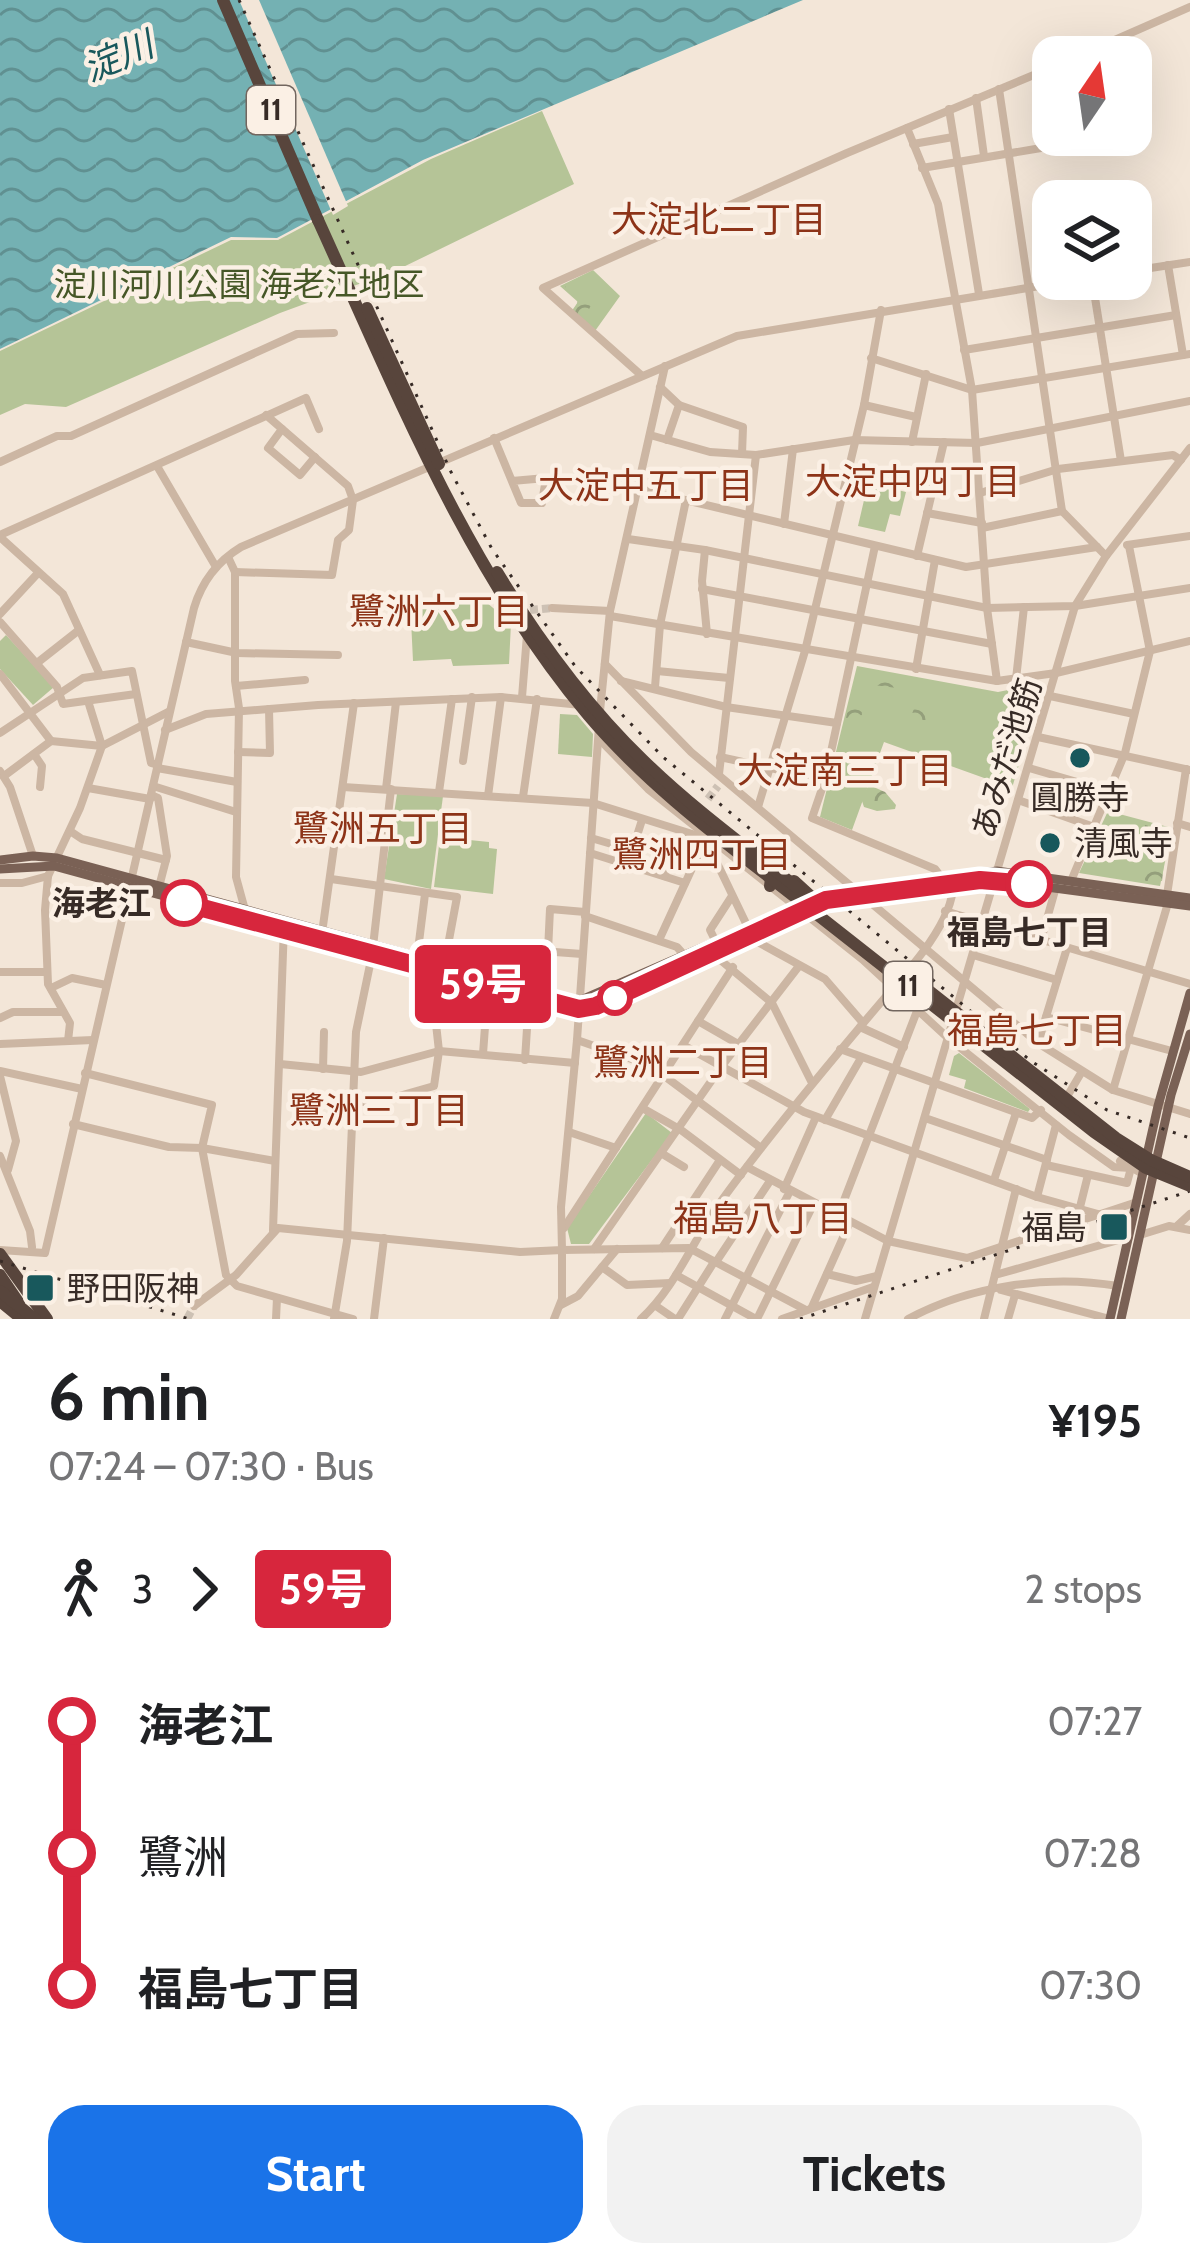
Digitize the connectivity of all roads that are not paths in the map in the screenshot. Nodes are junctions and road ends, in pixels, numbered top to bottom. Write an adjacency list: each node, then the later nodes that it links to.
1 (223, 0): 252 (highway, 11, bridge)
2 (232, 0): 138 (highway, 11, bridge)
3 (1190, 8): 4 (street)
4 (1125, 36)
5 (1032, 75): 6 (street)
6 (998, 88): 7 (street); 13 (street)
7 (976, 98): 8 (street); 14 (street)
8 (949, 109): 9 (street); 10 (street)
9 (907, 128): 11 (street); 35 (street)
10 (954, 137): 11 (street); 15 (street)
11 (913, 144): 16 (street)
12 (1032, 149): 13 (street)
13 (1009, 152): 14 (street); 20 (street)
14 (984, 157): 15 (street)
15 (958, 161): 16 (street); 21 (street)
16 (922, 167): 22 (street)
17 (1190, 262): 18 (street)
18 (1168, 265): 19 (street); 25 (street)
19 (1152, 268)
20 (1030, 288): 21 (street); 28 (street)
21 (979, 294): 22 (street)
22 (953, 298): 24 (street); 29 (street)
23 (1096, 300): 26 (street)
24 (881, 310): 31 (street); 32 (street)
25 (1176, 315): 26 (street); 30 (street)
26 (1101, 328): 28 (street); 33 (street)
27 (334, 333): 62 (street)
28 (1038, 337): 29 (street); 36 (street)
29 (964, 350): 38 (street)
30 (1186, 355): 33 (street)
31 (871, 358): 34 (street); 41 (street)
32 (665, 364): 35 (street); 37 (street)
33 (1108, 367): 36 (street); 42 (street)
34 (926, 374): 38 (street); 44 (street)
35 (640, 375): 49 (street)
36 (1044, 379): 38 (street); 45 (street)
37 (660, 387): 40 (street); 48 (street)
38 (972, 391): 54 (street)
39 (1190, 401): 42 (street)
40 (679, 405): 50 (street); 57 (street)
41 (864, 405): 44 (street); 51 (street)
42 (1115, 414): 45 (street); 61 (street)
43 (266, 416): 46 (street); 47 (street); 63 (street)
44 (916, 417): 52 (street)
45 (1053, 427): 54 (street); 64 (street)
46 (282, 429): 59 (street); 59 (street)
47 (319, 429)
48 (650, 435): 50 (street); 66 (street)
49 (494, 438): 65 (street); 68 (street)
50 (668, 440): 57 (street)
51 (854, 440): 52 (street); 56 (street); 75 (street)
52 (912, 442): 53 (street)
53 (944, 442): 54 (street); 71 (street)
54 (977, 443): 67 (street)
55 (1190, 448): 60 (street, あみだ池筋)
56 (793, 449): 58 (street); 73 (street)
57 (742, 454): 58 (street)
58 (756, 455): 72 (street)
59 (315, 457): 68 (street)
60 (1181, 460): 61 (street); 79 (street, あみだ池筋)
61 (1121, 461): 64 (street)
62 (0, 462)
63 (157, 466): 76 (street); 90 (street)
64 (1058, 469): 67 (street); 70 (street)
65 (512, 481): 65 (street)
66 (639, 489): 69 (street); 78 (street)
67 (980, 493): 74 (street)
68 (353, 500): 85 (street); 92 (street)
69 (686, 500): 72 (street); 83 (street)
70 (1062, 511): 74 (street); 82 (street)
71 (927, 513): 74 (street); 86 (street)
72 (748, 516): 73 (street); 88 (street)
73 (784, 524): 75 (street)
74 (982, 525): 91 (street)
75 (831, 535): 81 (street); 94 (street)
76 (0, 536): 93 (street)
77 (1190, 536): 80 (street)
78 (628, 539): 83 (street); 107 (street)
79 (1119, 540): 80 (street); 87 (street, あみだ池筋)
80 (1129, 546): 100 (street)
81 (875, 547): 86 (street); 95 (street)
82 (1097, 547): 87 (street); 91 (street)
83 (675, 548): 84 (street); 110 (street)
84 (704, 550): 88 (street); 97 (street)
85 (227, 556): 90 (street); 92 (street)
86 (917, 556): 89 (street)
87 (1106, 556): 101 (street, あみだ池筋)
88 (742, 560): 94 (street); 98 (street)
89 (935, 560): 91 (street); 99 (street)
90 (216, 567): 118 (street)
91 (984, 567): 104 (street)
92 (236, 572): 122 (street)
93 (38, 573): 108 (street); 112 (street)
94 (822, 574): 95 (street); 106 (street)
95 (867, 583): 99 (street); 109 (street)
96 (1190, 588): 100 (street)
97 (702, 589): 98 (street); 114 (street)
98 (738, 595): 106 (street); 116 (street)
99 (929, 596): 104 (street); 113 (street)
100 (1139, 596): 101 (street); 121 (street)
101 (1076, 606): 102 (street); 130 (street, あみだ池筋)
102 (1024, 607): 104 (street); 133 (street)
103 (552, 608): 107 (street)
104 (987, 608): 119 (street)
105 (530, 610): 144 (street)
106 (814, 610): 109 (street); 120 (street)
107 (610, 614): 110 (street); 125 (street)
108 (0, 618): 111 (street)
109 (859, 620): 113 (street); 124 (street)
110 (660, 625): 114 (street); 128 (street)
111 (9, 630): 115 (street); 126 (street)
112 (79, 630): 126 (street); 131 (street)
113 (923, 632): 119 (street); 127 (street)
114 (706, 634): 116 (street)
115 (0, 638)
116 (733, 638): 120 (street); 132 (street)
117 (1190, 641): 121 (street)
118 (186, 642): 122 (street); 155 (street)
119 (992, 644): 136 (street)
120 (805, 651): 124 (street); 159 (street)
121 (1150, 651): 130 (street); 158 (street)
122 (237, 653): 123 (street); 137 (street)
123 (338, 655)
124 (850, 659): 127 (street); 160 (street)
125 (604, 662): 135 (street); 152 (street)
126 (37, 663): 141 (street)
127 (916, 669): 136 (street)
128 (657, 671): 132 (street); 140 (street)
129 (0, 674): 139 (street)
130 (1056, 674): 133 (street); 145 (street, あみだ池筋)
131 (100, 675): 141 (street); 142 (street)
132 (729, 678): 153 (street)
133 (1016, 679): 136 (street)
134 (305, 680): 137 (street)
135 (620, 680): 140 (street); 178 (street)
136 (998, 681)
137 (236, 686): 156 (street)
138 (578, 686): 204 (highway, 11, bridge); 343 (highway, 11, bridge)
139 (4, 688): 157 (street)
140 (655, 688): 153 (street)
141 (59, 693): 149 (street); 157 (street)
142 (136, 694): 149 (street); 161 (street)
143 (501, 697): 144 (street); 146 (street); 188 (street)
144 (522, 697): 148 (street)
145 (1050, 697): 158 (street); 164 (street, あみだ池筋)
146 (472, 698): 147 (street); 172 (street)
147 (452, 699): 150 (street); 187 (street)
148 (537, 699): 152 (street); 189 (street)
149 (88, 701): 167 (street)
150 (396, 702): 151 (street); 184 (street)
151 (354, 703): 154 (street); 182 (street)
152 (601, 707): 165 (street)
153 (726, 707): 159 (street); 171 (street)
154 (269, 710): 156 (street); 168 (street)
155 (170, 711): 161 (street); 162 (street)
156 (238, 711): 162 (street); 168 (street)
157 (30, 713): 163 (street); 166 (street)
158 (1134, 715): 169 (street)
159 (786, 716): 160 (street); 175 (street)
160 (837, 723): 179 (street)
161 (142, 727): 167 (street); 173 (street)
162 (165, 730): 173 (street)
163 (0, 733)
164 (1038, 737): 169 (street); 174 (street, あみだ池筋)
165 (598, 738): 192 (street); 196 (street)
166 (51, 741): 167 (street); 170 (street)
167 (102, 746): 183 (street)
168 (238, 752): 180 (street)
169 (1125, 753): 176 (street); 185 (street)
170 (34, 754): 177 (street); 181 (street)
171 (720, 757): 175 (street); 178 (street)
172 (464, 761)
173 (157, 766): 180 (street); 186 (street)
174 (1029, 767): 185 (street); 191 (street, あみだ池筋)
175 (770, 768): 179 (street); 193 (street)
176 (1188, 769): 197 (street)
177 (2, 773): 208 (street)
178 (720, 780): 193 (street)
179 (825, 780): 215 (street)
180 (237, 782): 194 (street)
181 (40, 787)
182 (344, 787): 184 (street); 216 (street)
183 (88, 788): 186 (street); 200 (street)
184 (388, 789): 187 (street); 224 (street)
185 (1108, 791): 198 (street)
186 (151, 793): 194 (street); 206 (street); 209 (street)
187 (439, 793): 188 (street)
188 (488, 796): 189 (street)
189 (523, 797): 192 (street)
190 (708, 799): 196 (street)
191 (1018, 800): 198 (street); 213 (street, あみだ池筋)
192 (593, 803): 195 (street); 203 (street)
193 (758, 807): 226 (street)
194 (236, 812): 233 (street)
195 (643, 820): 201 (street); 205 (street)
196 (690, 822): 202 (street)
197 (1177, 823): 199 (street); 229 (street)
198 (1094, 827): 217 (street)
199 (1190, 827)
200 (70, 831): 206 (street); 212 (street)
201 (683, 832): 202 (street); 214 (street)
202 (706, 837): 221 (street); 223 (street); 228 (street)
203 (591, 838): 205 (street); 207 (street)
204 (758, 848): 223 (highway); 230 (highway, 11)
205 (632, 850): 211 (street)
206 (137, 853): 209 (street); 219 (street)
207 (590, 853): 211 (street); 235 (street)
208 (34, 856): 210 (main road); 212 (main road)
209 (166, 860): 220 (street)
210 (0, 865): 212 (main road)
211 (628, 865): 214 (street)
212 (53, 867): 218 (street); 219 (main road); 257 (street)
213 (996, 875): 215 (main road); 217 (main road); 222 (main road); 225 (main road); 236 (street, あみだ池筋)
214 (664, 876): 221 (street)
215 (941, 877): 226 (main road)
216 (331, 879): 224 (street); 239 (street)
217 (1071, 881): 229 (main road)
218 (0, 883)
219 (130, 883): 233 (main road); 237 (main road); 262 (street)
220 (160, 883)
221 (685, 883): 240 (street)
222 (953, 885): 226 (main road); 234 (street)
223 (770, 886): 232 (street)
224 (378, 887): 227 (street); 246 (street)
225 (1055, 887): 229 (main road); 241 (street)
226 (862, 892): 230 (main road); 243 (street)
227 (425, 894): 242 (street); 251 (street)
228 (732, 896): 238 (street); 244 (street)
229 (1168, 899): 231 (main road); 258 (street)
230 (817, 902): 232 (main road)
231 (1190, 902)
232 (800, 909): 238 (main road); 264 (street)
233 (244, 911): 237 (main road)
234 (945, 911): 236 (street); 243 (street)
235 (585, 914): 240 (street); 247 (street); 248 (street)
236 (983, 921): 241 (street); 249 (street, あみだ池筋)
237 (284, 927): 239 (main road); 246 (main road); 295 (street)
238 (750, 932): 244 (main road); 253 (street)
239 (322, 934): 246 (main road)
240 (659, 940): 250 (street)
241 (1041, 940): 245 (street)
242 (449, 944): 247 (street); 255 (street)
243 (927, 946): 259 (street); 264 (street)
244 (714, 948): 250 (main road); 254 (street); 269 (main road)
245 (1066, 948): 258 (street); 260 (street)
246 (371, 950): 251 (main road); 255 (main road); 299 (street)
247 (548, 951): 248 (street)
248 (582, 954): 269 (street)
249 (973, 956): 259 (street, あみだ池筋); 260 (street)
250 (685, 957): 269 (main road)
251 (417, 958): 255 (main road)
252 (876, 961): 337 (highway, 11, bridge); 343 (highway, 11, bridge)
253 (799, 966): 268 (street); 275 (street)
254 (733, 967): 268 (street); 274 (street)
255 (445, 970): 263 (main road); 269 (main road); 289 (street)
256 (0, 972): 257 (street)
257 (46, 972): 265 (street)
258 (1148, 972): 261 (street); 281 (street)
259 (965, 980): 278 (street, あみだ池筋); 283 (street)
260 (1057, 980): 272 (street)
261 (1190, 984)
262 (106, 986): 265 (street); 279 (street)
263 (488, 986): 267 (main road); 290 (street)
264 (894, 988): 270 (street); 275 (street)
265 (51, 989): 271 (street)
266 (1190, 993): 291 (main road)
267 (529, 997): 269 (main road); 293 (street)
268 (772, 1003): 285 (street); 304 (street)
269 (579, 1005): 280 (street)
270 (917, 1011): 278 (street); 287 (street)
271 (64, 1012): 273 (street); 282 (street)
272 (1046, 1017): 281 (street); 283 (street)
273 (0, 1018)
274 (698, 1022): 285 (street); 286 (street)
275 (862, 1025): 287 (street); 288 (street)
276 (324, 1032): 297 (street)
277 (1190, 1034): 291 (main road)
278 (948, 1039): 305 (street, あみだ池筋); 309 (street)
279 (93, 1040): 282 (street); 300 (street)
280 (577, 1040): 294 (street); 301 (street)
281 (1129, 1040): 291 (street); 307 (street)
282 (68, 1041): 284 (street)
283 (1038, 1043): 302 (street)
284 (0, 1044)
285 (738, 1044): 296 (street)
286 (682, 1045): 296 (street); 301 (street)
287 (904, 1048): 298 (street)
288 (840, 1049): 292 (street); 304 (street)
289 (439, 1051): 290 (street); 299 (street); 311 (street)
290 (483, 1054): 293 (street)
291 (1182, 1056): 313 (main road)
292 (861, 1058): 298 (street); 318 (street)
293 (525, 1060): 294 (street)
294 (575, 1063): 323 (street)
295 (280, 1064): 297 (street); 334 (street)
296 (721, 1067): 310 (street); 312 (street)
297 (322, 1069): 299 (street)
298 (894, 1069): 305 (street); 324 (street)
299 (354, 1072): 311 (street)
300 (86, 1073): 306 (street); 326 (street)
301 (665, 1073): 310 (street); 314 (street)
302 (1081, 1073): 307 (street); 308 (street)
303 (0, 1074): 306 (street); 338 (street)
304 (811, 1081): 312 (street)
305 (936, 1082): 316 (street); 319 (street, あみだ池筋)
306 (82, 1089): 320 (street)
307 (1113, 1090): 313 (street)
308 (1068, 1095): 309 (street); 329 (street)
309 (1027, 1099): 315 (street)
310 (698, 1100): 322 (street); 328 (street)
311 (352, 1102): 358 (street)
312 (791, 1106): 318 (street); 328 (street)
313 (1163, 1107): 317 (street); 329 (main road); 359 (main road)
314 (643, 1108): 322 (street); 327 (street)
315 (1041, 1110): 316 (street); 321 (street)
316 (1016, 1113): 325 (street)
317 (1190, 1114)
318 (821, 1118): 324 (street); 345 (street)
319 (925, 1118): 325 (street); 330 (street, あみだ池筋)
320 (74, 1124): 326 (street); 367 (street)
321 (1056, 1125): 335 (street); 337 (street)
322 (676, 1129): 331 (street); 333 (street)
323 (569, 1132): 327 (street); 356 (street)
324 (869, 1136): 330 (street); 352 (street)
325 (1005, 1146): 335 (street); 341 (street)
326 (202, 1148): 334 (street); 376 (street)
327 (616, 1148): 356 (street)
328 (761, 1148): 339 (street)
329 (1148, 1151): 337 (main road)
330 (914, 1152): 341 (street); 361 (street, あみだ池筋)
331 (661, 1153): 336 (street); 365 (street)
332 (0, 1156): 338 (street)
333 (720, 1160): 339 (street); 363 (street)
334 (275, 1161): 355 (street)
335 (1046, 1163): 340 (street); 346 (street)
336 (684, 1167)
337 (1132, 1168): 340 (street); 347 (main road)
338 (4, 1170): 367 (street)
339 (744, 1171): 342 (street); 364 (street)
340 (1088, 1174): 349 (street)
341 (994, 1180): 344 (street)
342 (770, 1181): 345 (street); 370 (street)
343 (1190, 1182)
344 (1016, 1189): 346 (street); 362 (street)
345 (787, 1190): 348 (street); 375 (street)
346 (1037, 1197): 349 (street)
347 (1137, 1202): 350 (street); 359 (main road)
348 (814, 1203): 352 (street); 381 (street)
349 (1080, 1208): 350 (street)
350 (1098, 1214): 362 (street)
351 (1190, 1214): 354 (street)
352 (838, 1216): 353 (street)
353 (850, 1222): 361 (street); 372 (street)
354 (1177, 1226): 357 (street); 359 (street)
355 (273, 1230): 358 (street); 376 (street)
356 (562, 1230): 368 (street)
357 (1190, 1230)
358 (346, 1234): 360 (street); 391 (street)
359 (1134, 1236): 373 (street); 378 (main road); 408 (main road)
360 (384, 1238): 368 (street); 396 (street)
361 (888, 1241): 362 (street); 377 (street, あみだ池筋)
362 (1001, 1246): 373 (street)
363 (662, 1248): 364 (street); 366 (street)
364 (689, 1248): 370 (street); 374 (street)
365 (594, 1249): 366 (street); 368 (street)
366 (617, 1249): 371 (street)
367 (33, 1250): 369 (street); 369 (street)
368 (562, 1250): 385 (street)
369 (2, 1259): 383 (highway); 393 (highway)
370 (715, 1262): 375 (street); 379 (street)
371 (602, 1267): 374 (street); 385 (street)
372 (827, 1274): 377 (street); 389 (street)
373 (995, 1274): 380 (street)
374 (673, 1279): 379 (street); 387 (street)
375 (745, 1279): 381 (street); 388 (street)
376 (230, 1281): 384 (street); 386 (street)
377 (876, 1282): 389 (street); 403 (street, あみだ池筋)
378 (1118, 1286): 380 (street); 407 (main road)
379 (699, 1289): 388 (street); 399 (street)
380 (995, 1290): 382 (street); 390 (street); 405 (street)
381 (771, 1293): 389 (street); 401 (street)
382 (1015, 1294): 406 (street); 407 (street)
383 (3, 1295): 392 (highway, bridge)
384 (277, 1298): 391 (street); 394 (street)
385 (561, 1305): 397 (street)
386 (194, 1306)
387 (656, 1306): 398 (street); 399 (street)
388 (731, 1306): 400 (street); 401 (street)
389 (809, 1308): 402 (street)
390 (925, 1314): 404 (street)
391 (334, 1316): 395 (street)
392 (29, 1319)
393 (47, 1319)
394 (276, 1319)
395 (353, 1319)
396 (374, 1319)
397 (554, 1319)
398 (641, 1319)
399 (677, 1319)
400 (725, 1319)
401 (757, 1319)
402 (782, 1319)
403 (865, 1319)
404 (908, 1319)
405 (984, 1319)
406 (1008, 1319)
407 (1110, 1319)
408 (1121, 1319)

